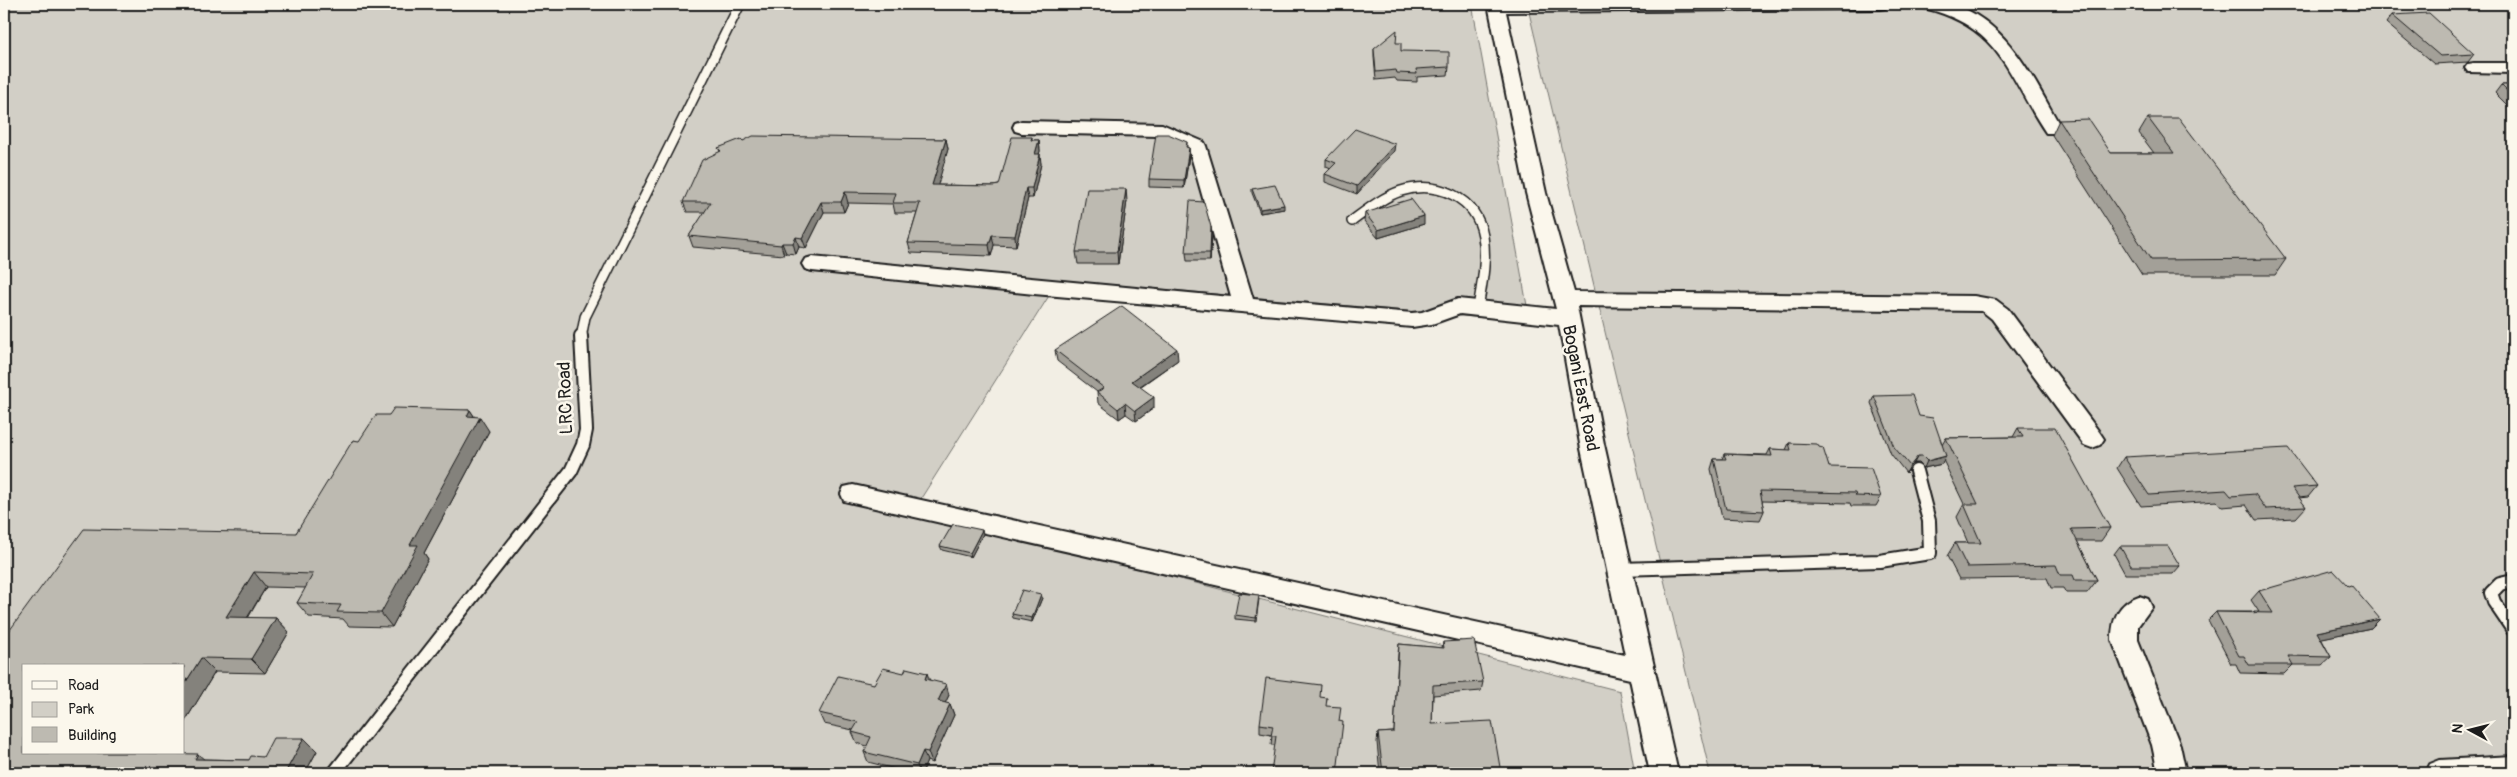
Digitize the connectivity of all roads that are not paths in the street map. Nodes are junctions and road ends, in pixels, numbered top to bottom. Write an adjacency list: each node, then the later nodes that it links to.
1 (740, 4): 24 (lane, LRC Road)
2 (1879, 4): 4 (street)
3 (1930, 4): 9 (street)
4 (1821, 5): 5 (street)
5 (1496, 6): 14 (street, Bogani East Road)
6 (2474, 68): 7 (street)
7 (2513, 68)
8 (1022, 127): 12 (street)
9 (2053, 129)
10 (1352, 221): 13 (lane)
11 (812, 264): 12 (street)
12 (1244, 305): 13 (street)
13 (1478, 308): 14 (street)
14 (1566, 308): 15 (street); 18 (street, Bogani East Road)
15 (2092, 440)
16 (1916, 471): 18 (lane)
17 (853, 494): 22 (street)
18 (1620, 569): 22 (street, Bogani East Road)
19 (2513, 580): 21 (lane)
20 (2139, 607): 26 (street)
21 (2513, 630)
22 (1642, 670): 25 (street, Bogani East Road)
23 (2513, 769): 27 (street)
24 (334, 773)
25 (1664, 773)
26 (2172, 773)
27 (2440, 773)

